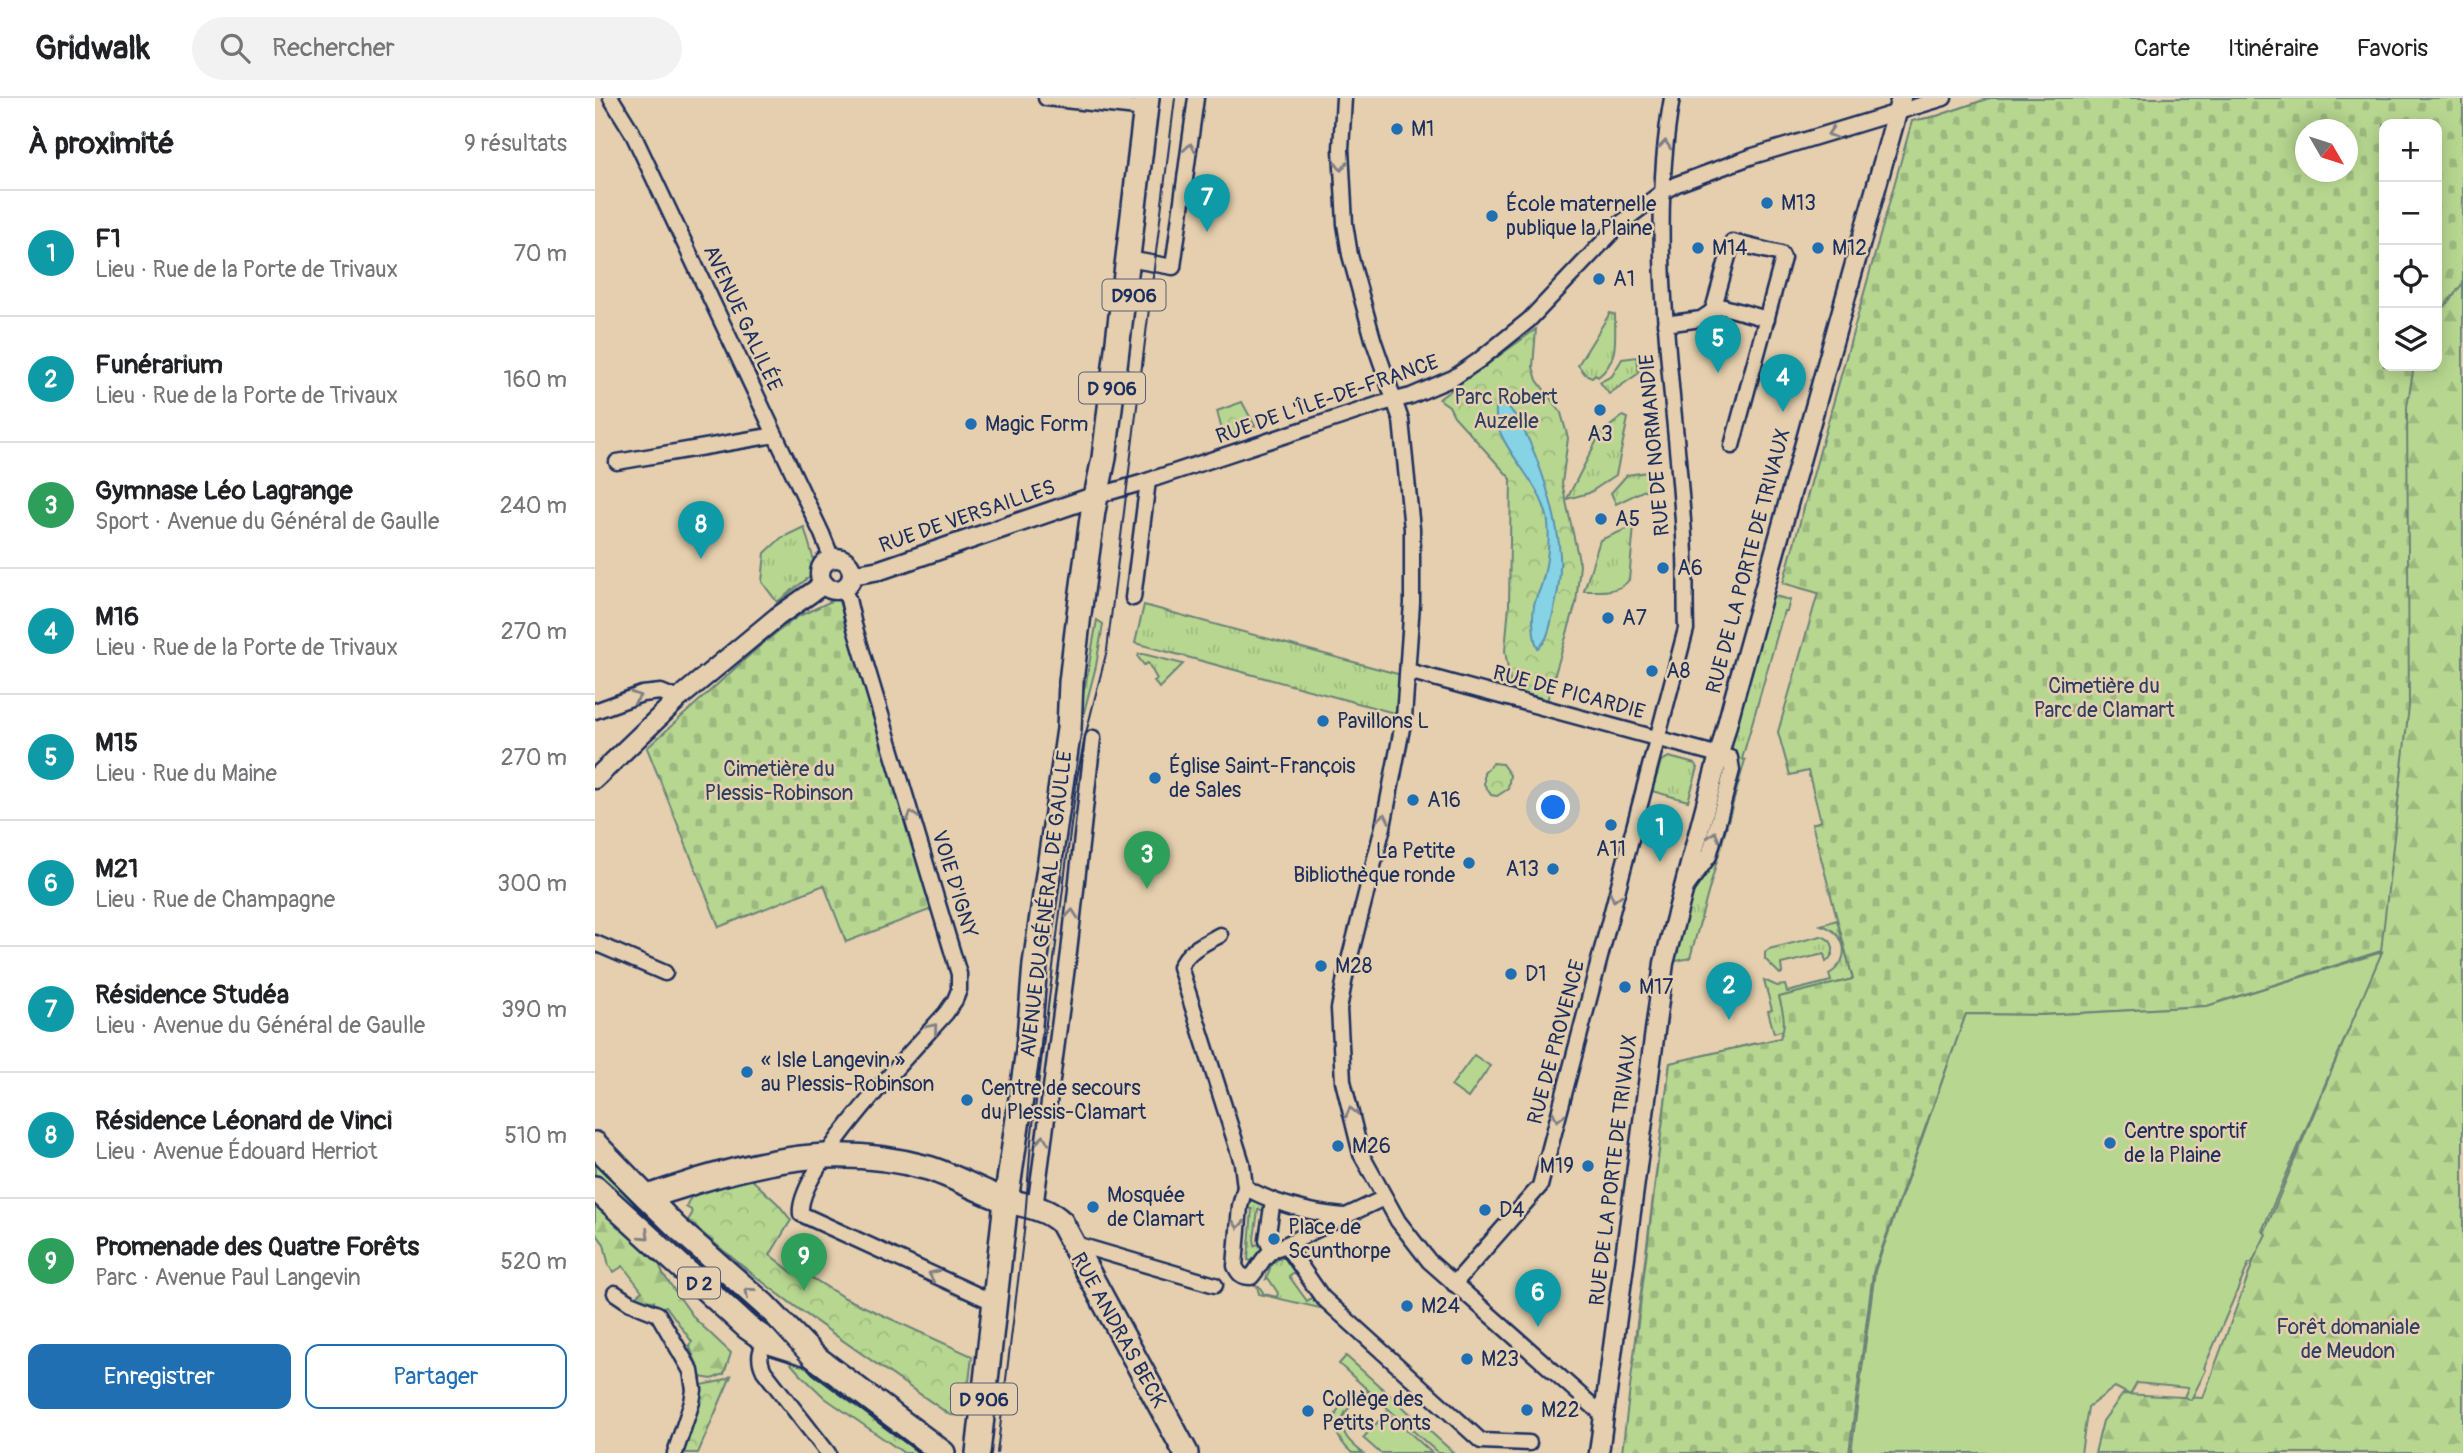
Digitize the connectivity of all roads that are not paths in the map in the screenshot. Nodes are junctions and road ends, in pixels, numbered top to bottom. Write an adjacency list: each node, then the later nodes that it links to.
1 (611, 98): 15 (street, AVENUE GALILÉE)
2 (1046, 98): 7 (street)
3 (1196, 98): 10 (street, one-way to 3)
4 (1345, 98): 14 (street, one-way to 14)
5 (1672, 98): 9 (street, RUE DE NORMANDIE, one-way to 5)
6 (1944, 98): 8 (street, RUE DE L'ÎLE-DE-FRANCE)
7 (1151, 102): 10 (main road, AVENUE DU GÉNÉRAL DE GAULLE / D 906)
8 (1899, 105): 9 (street, RUE DE L'ÎLE-DE-FRANCE, one-way to 9); 29 (street, RUE DE LA PORTE DE TRIVAUX)
9 (1661, 193): 13 (street, RUE DE NORMANDIE); 14 (street, RUE DE L'ÎLE-DE-FRANCE)
10 (1133, 261): 19 (main road, AVENUE DU GÉNÉRAL DE GAULLE / D 906)
11 (1713, 310): 12 (street); 12 (street); 13 (street)
12 (1767, 319): 16 (street)
13 (1665, 324): 28 (street, RUE DE NORMANDIE)
14 (1396, 401): 18 (street, RUE DE L'ÎLE-DE-FRANCE); 24 (street)
15 (775, 435): 17 (street); 20 (street, AVENUE GALILÉE)
16 (1732, 446)
17 (617, 462)
18 (1147, 481): 19 (street, RUE DE L'ÎLE-DE-FRANCE); 23 (street)
19 (1103, 494): 21 (street, RUE DE VERSAILLES); 32 (main road, AVENUE DU GÉNÉRAL DE GAULLE / D 906)
20 (832, 559): 21 (street); 22 (street)
21 (847, 582): 22 (street); 38 (street, VOIE D'IGNY, one-way to 21)
22 (824, 584): 25 (street)
23 (1133, 598)
24 (1408, 671): 28 (street, RUE DE PICARDIE); 41 (street, one-way to 24)
25 (678, 699): 26 (street, one-way to 25); 30 (street)
26 (595, 710)
27 (1093, 737): 33 (street, AVENUE DU GÉNÉRAL DE GAULLE)
28 (1657, 737): 29 (street, RUE DE PICARDIE); 31 (street, RUE DE NORMANDIE)
29 (1719, 753): 55 (street, RUE DE LA PORTE DE TRIVAUX)
30 (595, 778)
31 (1645, 783): 50 (street, RUE DE PROVENCE, one-way to 50)
32 (1052, 859): 33 (street); 43 (main road, AVENUE DU GÉNÉRAL DE GAULLE / D 906)
33 (1077, 861): 45 (street, AVENUE DU GÉNÉRAL DE GAULLE, one-way to 33)
34 (1220, 935): 39 (street)
35 (595, 943): 36 (street)
36 (665, 973)
37 (595, 1144): 44 (main road, D 2)
38 (825, 1155): 43 (main road, RUE ANDRAS BECK); 44 (main road, RUE ANDRAS BECK); 53 (street, VOIE D'IGNY, one-way to 38)
39 (1245, 1187): 42 (street); 49 (street, one-way to 49)
40 (595, 1188): 54 (main road, D 2, one-way to 54)
41 (1384, 1198): 46 (street); 50 (street)
42 (1273, 1200): 46 (street); 49 (street)
43 (1006, 1201): 45 (main road, RUE ANDRAS BECK); 53 (main road, AVENUE DU GÉNÉRAL DE GAULLE / D 906)
44 (654, 1206): 54 (main road, D 2, one-way to 44)
45 (1035, 1208): 47 (main road, RUE ANDRAS BECK)
46 (1344, 1216): 48 (street)
47 (1072, 1243): 51 (street); 61 (main road, RUE ANDRAS BECK)
48 (1286, 1245): 49 (street); 56 (street)
49 (1272, 1251)
50 (1454, 1284): 55 (street)
51 (1215, 1285)
52 (615, 1293): 57 (street)
53 (995, 1303): 60 (main road, AVENUE DU GÉNÉRAL DE GAULLE / D 906)
54 (774, 1332): 58 (street); 59 (main road, D 2)
55 (1604, 1416): 62 (street, RUE DE LA PORTE DE TRIVAUX)
56 (1529, 1443)
57 (675, 1453)
58 (828, 1453)
59 (943, 1453)
60 (978, 1453)
61 (1186, 1453)
62 (1599, 1453)

